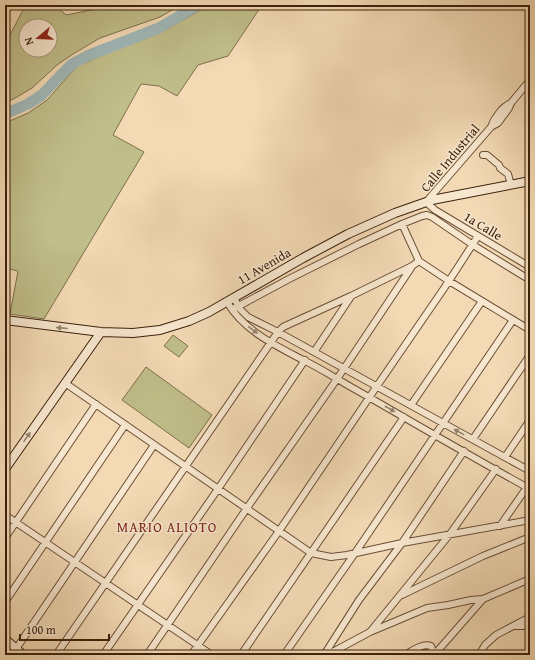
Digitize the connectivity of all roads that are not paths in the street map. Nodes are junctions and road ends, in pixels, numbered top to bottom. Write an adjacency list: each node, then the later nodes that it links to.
1 (530, 80): 2 (street, Calle Industrial)
2 (474, 147): 4 (street); 5 (street, Calle Industrial)
3 (530, 182): 4 (main road, 11 Avenida)
4 (511, 185): 5 (main road, 11 Avenida)
5 (426, 202): 7 (street, 1a Calle); 15 (main road, 11 Avenida)
6 (402, 224): 8 (street); 9 (street); 17 (street)
7 (478, 236): 8 (street); 11 (street, 1a Calle)
8 (473, 245): 12 (street); 13 (street)
9 (419, 261): 10 (street); 13 (street)
10 (412, 266): 14 (street); 28 (street)
11 (530, 267)
12 (530, 280)
13 (450, 281): 16 (street); 31 (street)
14 (351, 296): 23 (street); 25 (street)
15 (230, 300): 17 (street); 18 (street); 22 (main road, 11 Avenida)
16 (482, 301): 20 (street); 34 (street)
17 (239, 306): 18 (street); 23 (street)
18 (232, 310): 24 (street, one-way to 24)
19 (5, 320): 22 (main road, 11 Avenida, one-way to 19)
20 (513, 320): 21 (street); 37 (street)
21 (530, 330)
22 (101, 332): 30 (main road)
23 (278, 332): 24 (street); 25 (street)
24 (272, 344): 27 (street); 44 (street)
25 (314, 352): 28 (street)
26 (530, 355): 40 (street)
27 (305, 360): 29 (street); 49 (street)
28 (344, 368): 29 (street); 31 (street)
29 (337, 379): 32 (street); 50 (street)
30 (65, 383): 33 (street); 45 (main road, one-way to 30)
31 (377, 386): 32 (street); 34 (street)
32 (370, 397): 35 (street, one-way to 35); 55 (street)
33 (96, 404): 38 (street); 53 (street)
34 (411, 405): 37 (street)
35 (404, 417): 39 (street); 61 (street)
36 (530, 420): 43 (street)
37 (443, 423): 39 (street); 40 (street, one-way to 37)
38 (125, 424): 41 (street); 59 (street)
39 (435, 436): 42 (street); 62 (street)
40 (473, 439): 43 (street)
41 (154, 445): 44 (street); 63 (street)
42 (464, 451): 46 (street); 60 (street)
43 (505, 457): 47 (street)
44 (186, 467): 49 (street); 65 (street)
45 (5, 469)
46 (496, 469): 48 (street); 56 (street)
47 (530, 471)
48 (529, 488): 54 (street)
49 (218, 489): 50 (street); 69 (street)
50 (247, 508): 55 (street); 71 (street)
51 (5, 515): 53 (street)
52 (530, 520): 54 (street)
53 (16, 522): 58 (street); 59 (street)
54 (500, 526): 56 (street)
55 (279, 531): 61 (street); 76 (street)
56 (450, 534): 60 (street); 66 (street)
57 (530, 537): 66 (street)
58 (5, 538)
59 (45, 542): 63 (street); 68 (street)
60 (402, 543): 62 (street); 86 (street)
61 (311, 553): 62 (street); 84 (street)
62 (355, 554): 85 (street)
63 (75, 562): 65 (street); 77 (street)
64 (530, 579): 67 (street)
65 (105, 583): 69 (street); 79 (street)
66 (399, 596): 74 (street)
67 (483, 599): 74 (street); 89 (street)
68 (5, 602)
69 (137, 605): 71 (street); 80 (street)
70 (530, 617): 72 (street)
71 (168, 625): 76 (street); 81 (street)
72 (515, 626): 73 (street); 90 (street)
73 (530, 626)
74 (370, 632): 87 (street)
75 (5, 639): 77 (main road)
76 (198, 646): 82 (street); 83 (street)
77 (16, 649): 78 (main road)
78 (23, 655)
79 (56, 655)
80 (103, 655)
81 (147, 655)
82 (191, 655)
83 (212, 655)
84 (241, 655)
85 (284, 655)
86 (324, 655)
87 (327, 655)
88 (405, 655): 89 (street)
89 (434, 655)
90 (479, 655)

